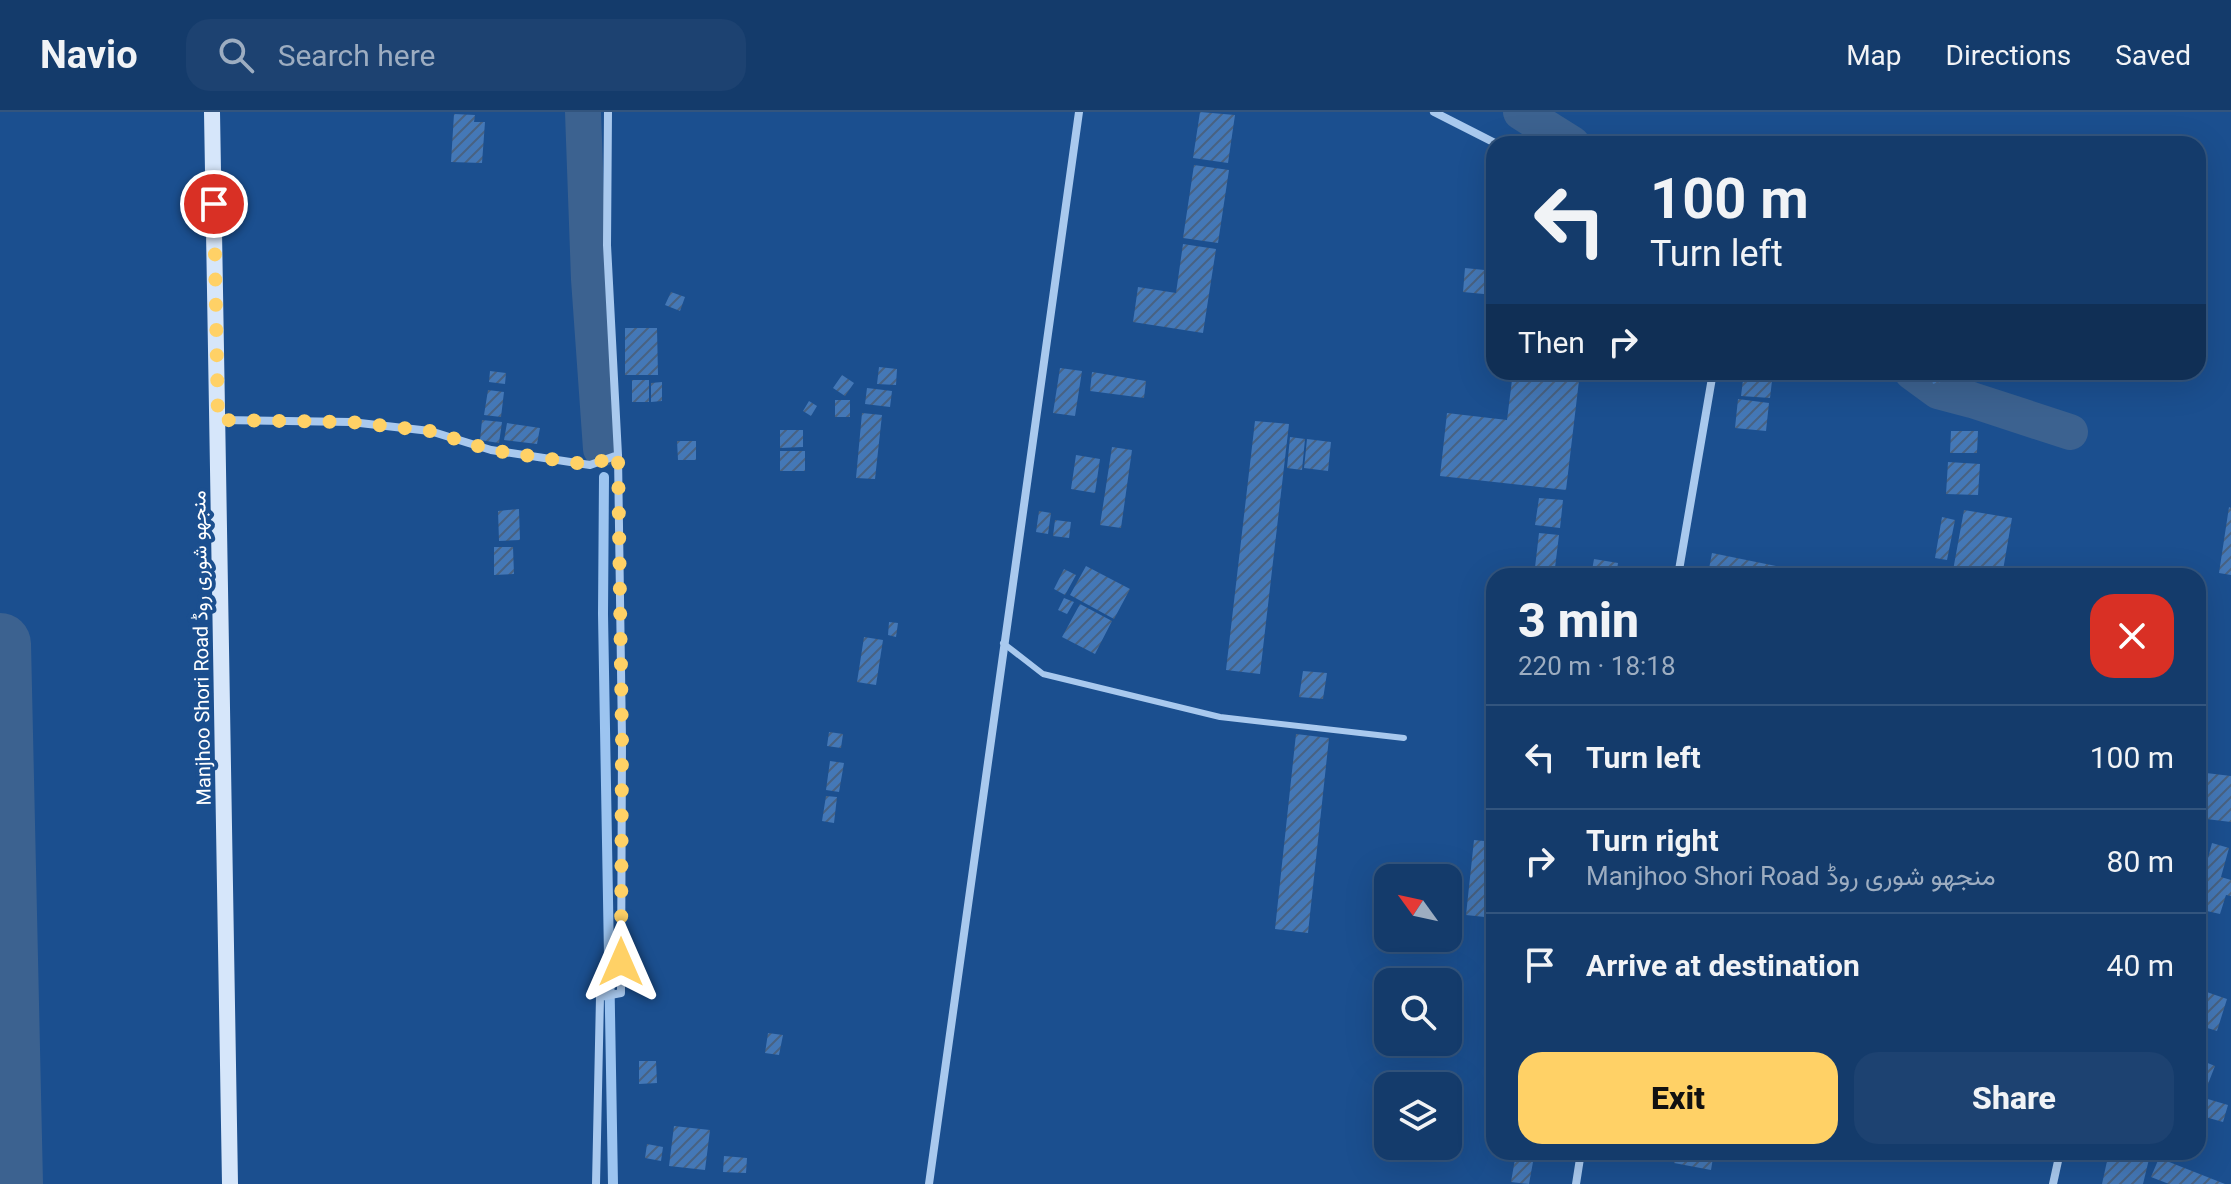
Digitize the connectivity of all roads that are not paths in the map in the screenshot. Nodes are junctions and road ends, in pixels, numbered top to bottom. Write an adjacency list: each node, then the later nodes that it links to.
1 (212, 112): 7 (street, Manjhoo Shori Road منجھو شوری روڈ)
2 (608, 112): 8 (street)
3 (1079, 112): 10 (street)
4 (1434, 112): 5 (street)
5 (1486, 138)
6 (1712, 380): 9 (street)
7 (218, 420): 8 (street); 14 (street, Manjhoo Shori Road منجھو شوری روڈ)
8 (618, 455): 15 (street)
9 (1679, 568)
10 (1003, 643): 11 (lane); 16 (street)
11 (1404, 738)
12 (1580, 1160): 17 (street)
13 (2058, 1160): 18 (street)
14 (230, 1184)
15 (596, 1184)
16 (929, 1184)
17 (1576, 1184)
18 (2053, 1184)

